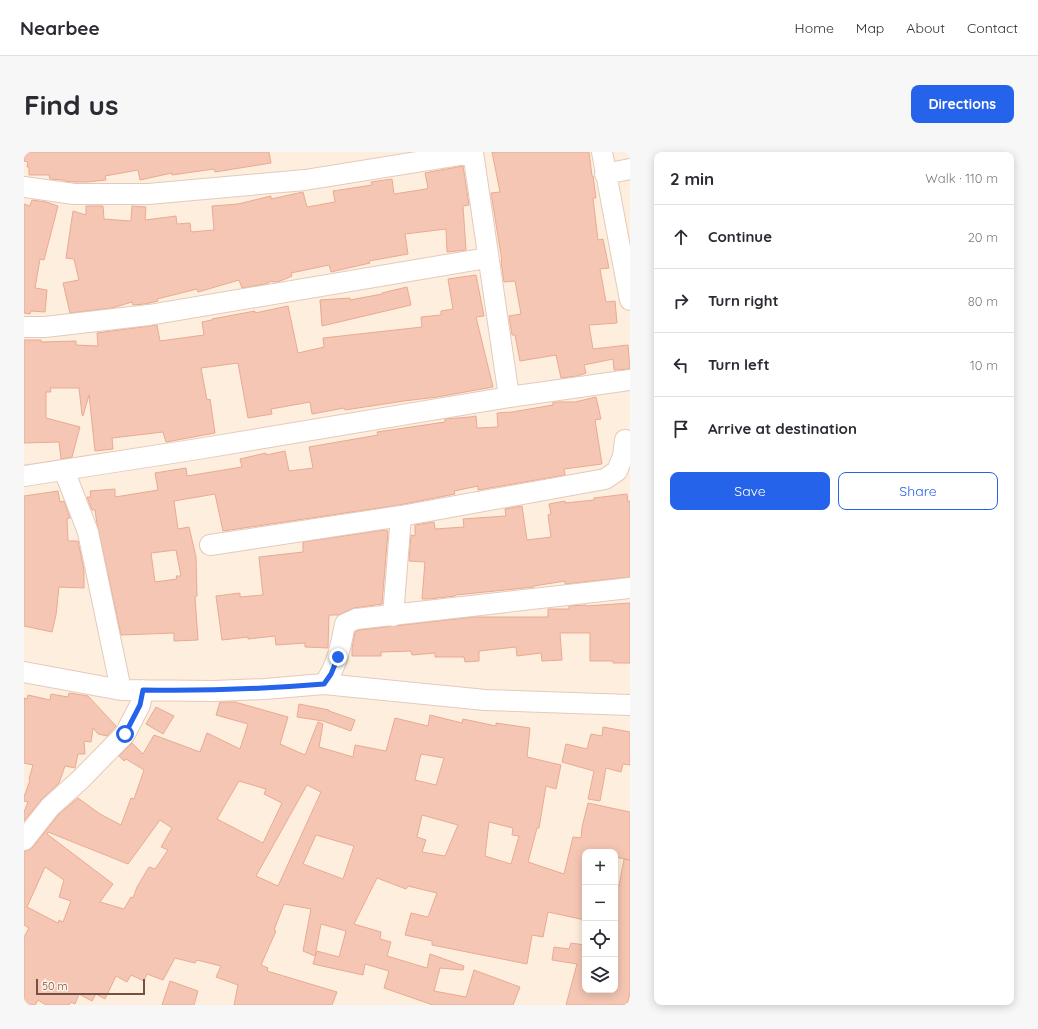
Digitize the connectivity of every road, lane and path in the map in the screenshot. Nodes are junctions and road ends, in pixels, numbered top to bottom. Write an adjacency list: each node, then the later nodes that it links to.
1 (602, 152): 4 (street)
2 (473, 153): 5 (street); 6 (street)
3 (630, 169): 4 (street)
4 (605, 174): 7 (street)
5 (24, 188)
6 (487, 258): 8 (street); 10 (street)
7 (630, 300)
8 (24, 327)
9 (630, 380): 10 (street)
10 (508, 396): 12 (street)
11 (625, 440): 14 (street)
12 (64, 470): 13 (street); 20 (street)
13 (24, 476)
14 (401, 516): 15 (street); 17 (street)
15 (210, 545)
16 (630, 588): 17 (street)
17 (393, 616): 19 (street)
18 (24, 672): 20 (street)
19 (324, 684): 21 (street); 22 (street)
20 (121, 690): 21 (street)
21 (143, 690): 23 (street)
22 (630, 704)
23 (24, 840)

